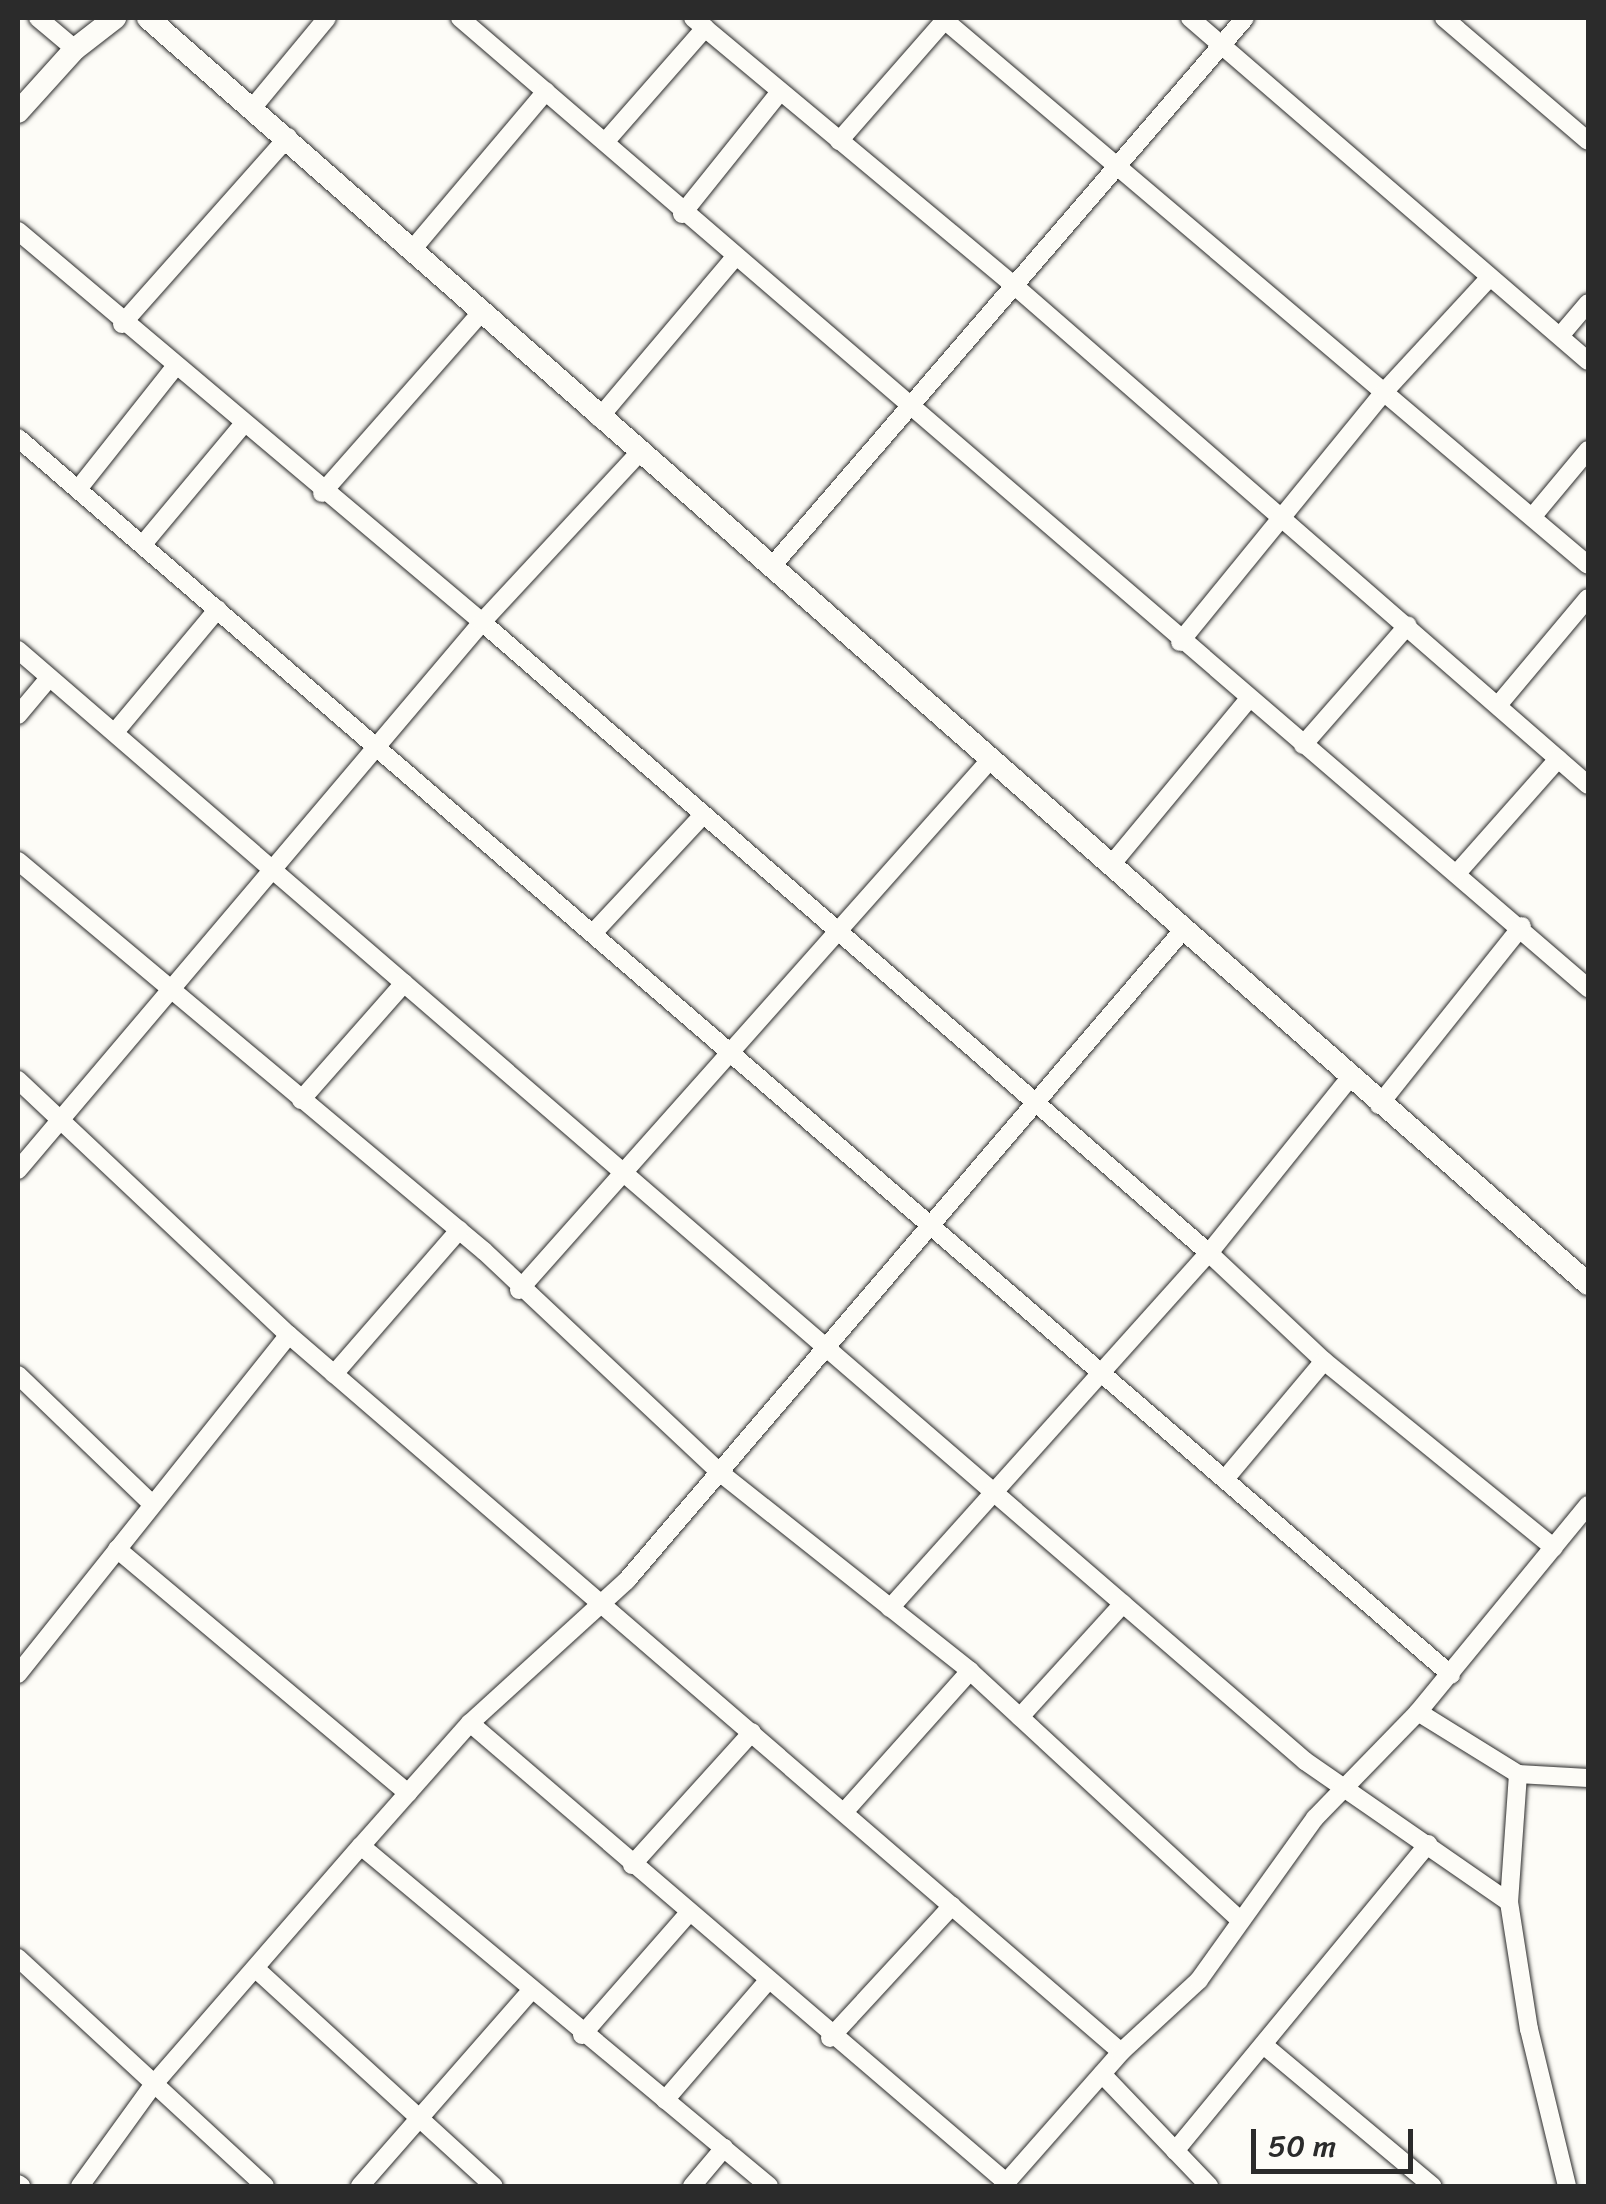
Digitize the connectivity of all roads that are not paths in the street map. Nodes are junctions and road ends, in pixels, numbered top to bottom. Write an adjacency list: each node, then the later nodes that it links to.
1 (38, 18): 12 (street)
2 (115, 18): 12 (street)
3 (148, 18): 15 (street)
4 (326, 18): 15 (street)
5 (460, 18): 13 (street)
6 (1190, 18): 11 (street)
7 (1245, 18): 11 (street)
8 (1444, 18): 20 (street)
9 (944, 19): 18 (street); 21 (street)
10 (699, 23): 14 (street); 19 (street)
11 (1222, 45): 21 (street); 26 (street)
12 (74, 50): 16 (street)
13 (546, 92): 19 (street); 24 (street)
14 (779, 93): 18 (street); 22 (street)
15 (254, 106): 17 (street)
16 (18, 112)
17 (288, 137): 24 (street); 30 (street)
18 (839, 141): 27 (street)
19 (605, 142): 22 (street)
20 (1588, 142)
21 (1120, 164): 27 (street); 34 (street)
22 (682, 214): 25 (street)
23 (18, 231): 30 (street)
24 (411, 251): 29 (street)
25 (734, 258): 35 (street); 36 (street)
26 (1490, 277): 31 (street); 34 (street)
27 (1016, 287): 35 (street); 43 (street)
28 (1588, 302): 31 (street)
29 (480, 314): 36 (street); 42 (street)
30 (122, 324): 33 (street)
31 (1560, 336): 32 (street)
32 (1588, 361)
33 (174, 368): 37 (street); 41 (street)
34 (1384, 392): 43 (street); 44 (street)
35 (912, 406): 46 (street); 52 (street)
36 (598, 418): 40 (street)
37 (242, 426): 42 (street); 45 (street)
38 (19, 442): 41 (street)
39 (1588, 450): 44 (street)
40 (639, 453): 46 (street); 50 (street)
41 (79, 488): 45 (street)
42 (322, 493): 50 (street)
43 (1280, 516): 51 (street); 52 (street)
44 (1533, 516): 47 (street)
45 (144, 543): 49 (street)
46 (773, 565): 62 (street)
47 (1588, 565)
48 (1588, 598): 56 (street)
49 (218, 609): 58 (street); 60 (street)
50 (482, 622): 60 (street); 64 (street)
51 (1408, 626): 56 (street); 59 (street)
52 (1180, 642): 55 (street)
53 (18, 650): 54 (street)
54 (49, 678): 57 (street); 58 (street)
55 (1248, 700): 59 (street); 66 (street)
56 (1498, 704): 61 (street)
57 (18, 715)
58 (114, 732): 67 (street)
59 (1302, 745): 68 (street)
60 (378, 747): 67 (street); 71 (street)
61 (1558, 759): 63 (street); 68 (street)
62 (990, 760): 66 (street); 72 (street)
63 (1588, 786)
64 (703, 815): 71 (street); 72 (street)
65 (18, 861): 75 (street)
66 (1111, 864): 70 (street)
67 (271, 868): 73 (street); 75 (street)
68 (1458, 872): 69 (street)
69 (1522, 926): 74 (street); 81 (street)
70 (1184, 929): 78 (street); 80 (street)
71 (594, 932): 76 (street)
72 (838, 932): 76 (street); 80 (street)
73 (404, 983): 79 (street); 84 (street)
74 (1588, 988)
75 (167, 990): 79 (street); 82 (street)
76 (734, 1050): 84 (street); 85 (street)
77 (18, 1080): 82 (street)
78 (1349, 1080): 81 (street); 87 (street)
79 (300, 1100): 86 (street)
80 (1034, 1102): 85 (street); 87 (street)
81 (1380, 1106): 88 (street)
82 (60, 1117): 83 (street); 90 (street)
83 (18, 1170)
84 (625, 1176): 89 (street); 91 (street)
85 (927, 1226): 91 (street); 94 (street)
86 (459, 1230): 89 (street); 93 (street)
87 (1208, 1253): 92 (street); 94 (street)
88 (1588, 1284)
89 (518, 1290): 96 (street)
90 (289, 1334): 93 (street); 99 (street)
91 (825, 1350): 96 (street); 98 (street)
92 (1324, 1361): 97 (street); 101 (street)
93 (334, 1374): 103 (street)
94 (1100, 1374): 97 (street); 98 (street)
95 (18, 1375): 99 (street)
96 (718, 1471): 103 (street); 105 (street)
97 (1225, 1479): 108 (street)
98 (997, 1494): 104 (street); 105 (street)
99 (152, 1504): 102 (street)
100 (1588, 1506): 101 (street)
101 (1554, 1548): 108 (street)
102 (117, 1549): 107 (street); 116 (street)
103 (600, 1604): 111 (street); 112 (street)
104 (1123, 1604): 110 (street); 115 (street)
105 (890, 1608): 106 (street)
106 (970, 1670): 110 (street); 117 (street)
107 (18, 1674)
108 (1451, 1675): 109 (street)
109 (1418, 1712): 113 (street); 115 (street)
110 (1020, 1716): 124 (street)
111 (470, 1723): 116 (street); 120 (street)
112 (752, 1732): 117 (street); 120 (street)
113 (1518, 1774): 114 (street); 121 (street)
114 (1588, 1778)
115 (1344, 1784): 118 (street); 124 (street)
116 (408, 1793): 119 (street)
117 (845, 1810): 122 (street)
118 (1428, 1844): 121 (street); 131 (street)
119 (360, 1846): 126 (street); 128 (street)
120 (632, 1865): 123 (street)
121 (1508, 1902): 148 (street)
122 (952, 1906): 130 (street); 132 (street)
123 (688, 1914): 127 (street); 129 (street)
124 (1238, 1920): 132 (street)
125 (18, 1958): 134 (street)
126 (256, 1969): 134 (street); 136 (street)
127 (767, 1982): 130 (street); 135 (street)
128 (529, 1993): 129 (street); 136 (street)
129 (582, 2035): 135 (street)
130 (830, 2038): 139 (street)
131 (1266, 2047): 138 (street); 147 (street)
132 (1121, 2052): 133 (street)
133 (1102, 2074): 138 (street); 139 (street)
134 (153, 2085): 140 (street); 141 (street)
135 (666, 2100): 137 (street)
136 (421, 2117): 142 (street); 143 (street)
137 (724, 2148): 144 (street); 145 (street)
138 (1174, 2151): 146 (street)
139 (1005, 2185)
140 (80, 2186)
141 (265, 2186)
142 (360, 2186)
143 (494, 2186)
144 (692, 2186)
145 (769, 2186)
146 (1209, 2186)
147 (1432, 2186)
148 (1568, 2186)

